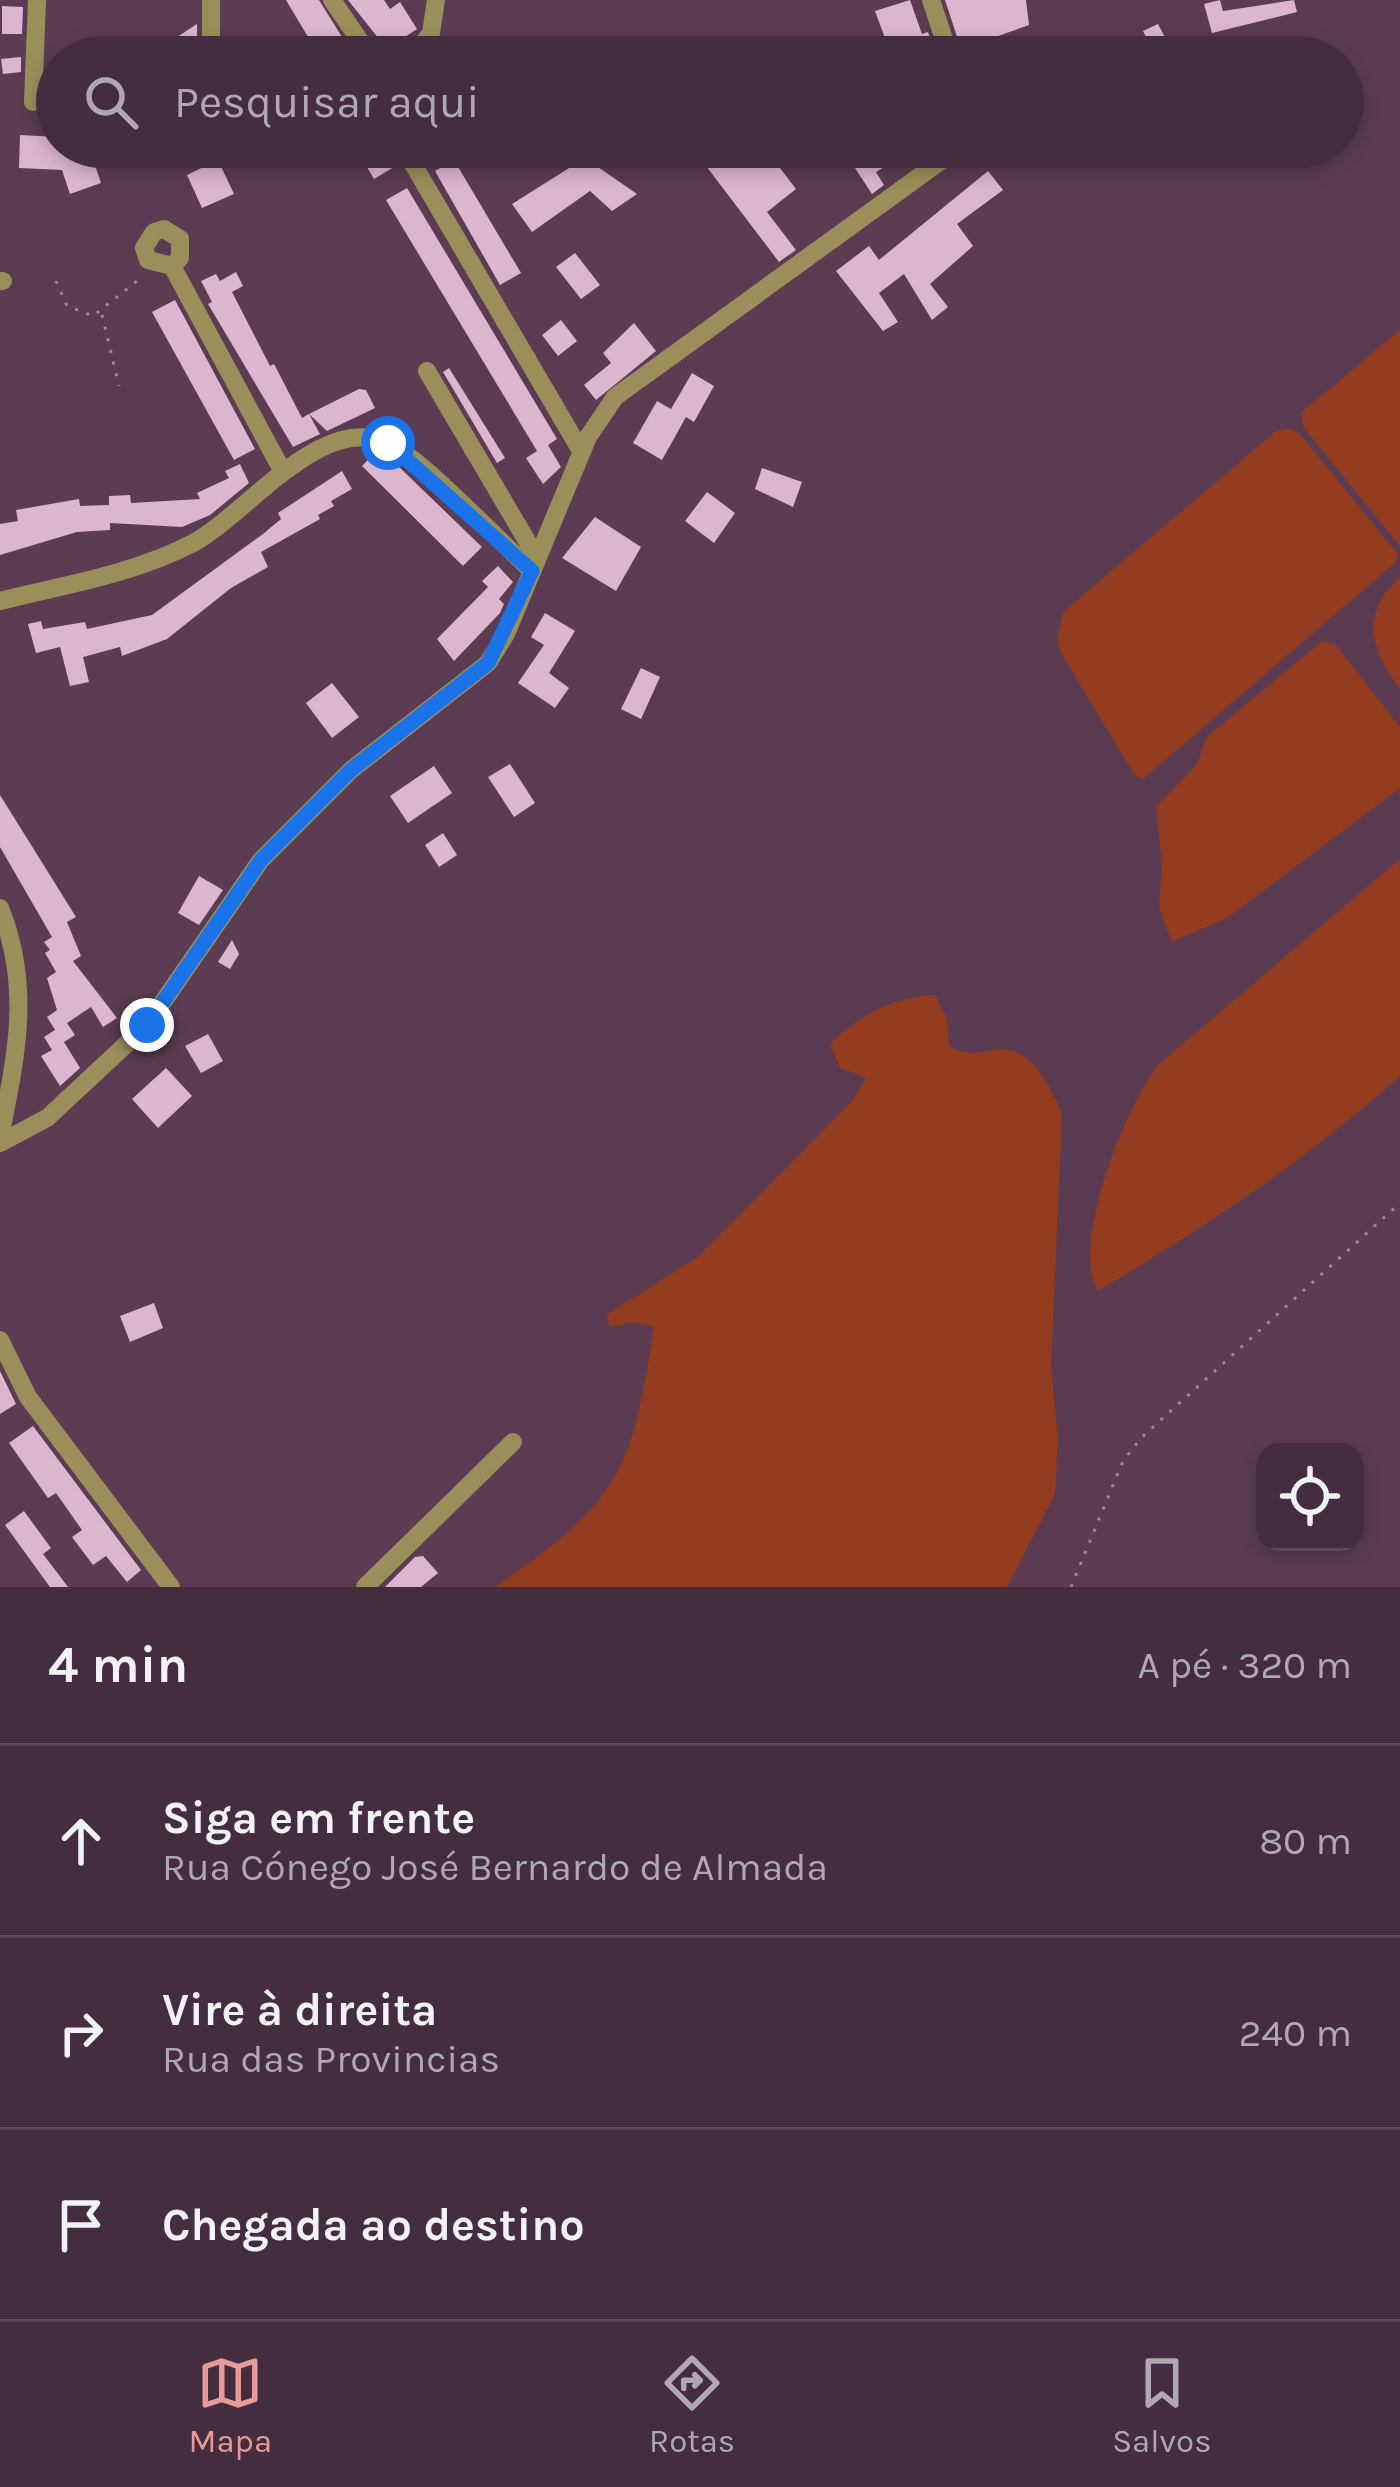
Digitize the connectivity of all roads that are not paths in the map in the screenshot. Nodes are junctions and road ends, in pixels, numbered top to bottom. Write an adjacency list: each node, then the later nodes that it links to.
1 (37, 0): 10 (street)
2 (211, 0): 6 (street)
3 (332, 0): 7 (street)
4 (436, 0): 8 (street)
5 (931, 0): 9 (street)
6 (211, 36)
7 (357, 36)
8 (428, 36)
9 (943, 36)
10 (33, 102)
11 (415, 168): 15 (street)
12 (930, 168): 15 (street)
13 (165, 267): 16 (street)
14 (427, 371): 17 (street)
15 (581, 452): 17 (street)
16 (283, 472): 17 (street); 18 (street)
17 (535, 565): 20 (street)
18 (0, 601)
19 (0, 908): 20 (street)
20 (0, 1140)
21 (0, 1340): 23 (street)
22 (513, 1442): 24 (street)
23 (171, 1587)
24 (364, 1587)

